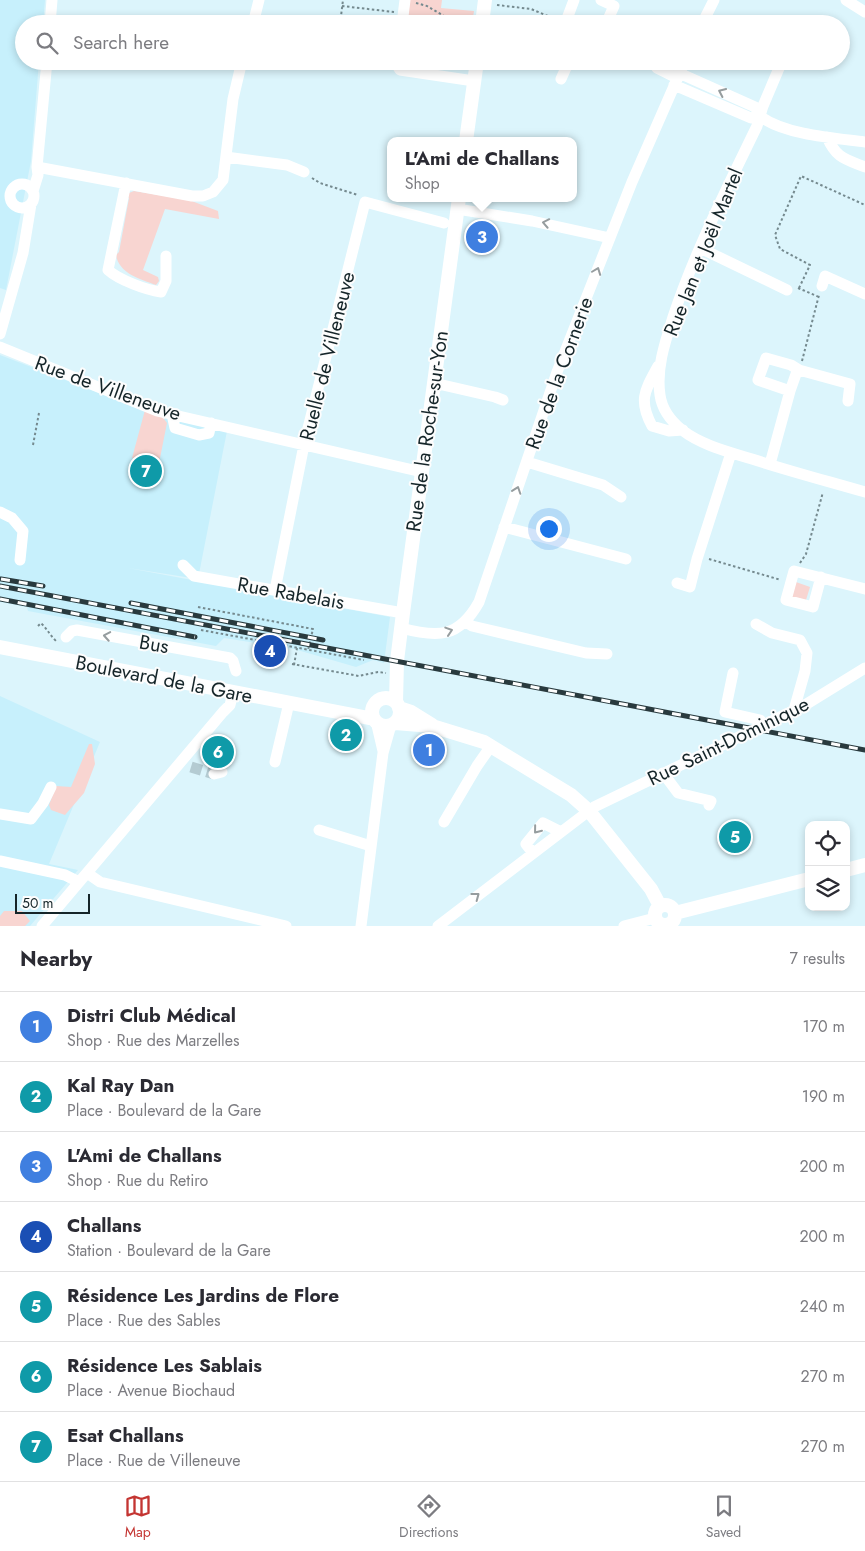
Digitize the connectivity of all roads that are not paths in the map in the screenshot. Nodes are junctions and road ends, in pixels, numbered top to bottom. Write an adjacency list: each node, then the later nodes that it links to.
1 (52, 0): 9 (street)
2 (259, 0): 10 (street)
3 (574, 0): 12 (street)
4 (601, 0): 13 (street)
5 (714, 0): 14 (street)
6 (485, 2): 11 (main road)
7 (853, 2): 8 (street)
8 (865, 12)
9 (51, 15)
10 (255, 15)
11 (483, 15)
12 (568, 15)
13 (610, 15)
14 (706, 15)
15 (45, 70): 31 (street)
16 (240, 70): 30 (street)
17 (400, 70): 25 (street)
18 (475, 70): 25 (main road)
19 (565, 70): 23 (street)
20 (662, 70): 24 (street)
21 (681, 70): 24 (street, Rue de la Cornerie)
22 (778, 70): 26 (street, Rue Jan et Joël Martel)
23 (562, 78)
24 (677, 78): 26 (street); 44 (street, Rue de la Cornerie)
25 (474, 81): 27 (main road)
26 (760, 116): 28 (street); 45 (street, Rue Jan et Joël Martel)
27 (467, 137)
28 (827, 137): 29 (street); 32 (street)
29 (865, 142)
30 (226, 157): 33 (street); 34 (street)
31 (37, 167): 34 (street); 35 (street); 37 (street)
32 (865, 167)
33 (304, 172)
34 (126, 183): 46 (street)
35 (17, 186): 36 (street); 37 (street); 41 (street)
36 (0, 189)
37 (33, 191): 39 (street)
38 (0, 196): 41 (street)
39 (31, 204): 41 (street); 43 (street)
40 (458, 204): 44 (street, one-way to 40); 54 (main road, Rue de la Roche-sur-Yon)
41 (14, 205): 43 (street)
42 (444, 223): 59 (street, Ruelle de Villeneuve)
43 (27, 237): 50 (street)
44 (610, 238): 61 (street, Rue de la Cornerie, one-way to 44)
45 (700, 248): 47 (street); 52 (street, Rue Jan et Joël Martel)
46 (166, 256)
47 (787, 290)
48 (820, 292): 49 (street)
49 (865, 294)
50 (0, 334)
51 (0, 347): 59 (street, Rue de Villeneuve)
52 (662, 360): 58 (street, Rue Jan et Joël Martel); 58 (street)
53 (799, 370): 55 (street); 55 (street); 57 (street)
54 (434, 383): 56 (street); 63 (main road, Rue de la Roche-sur-Yon)
55 (790, 392): 62 (street)
56 (503, 400)
57 (848, 400)
58 (683, 430): 60 (street, Rue Jan et Joël Martel)
59 (304, 445): 63 (street, Rue de Villeneuve); 74 (street, Ruelle de Villeneuve)
60 (731, 452): 62 (street, Rue Jan et Joël Martel); 72 (street)
61 (527, 462): 65 (street); 67 (street, Rue de la Cornerie, one-way to 61)
62 (770, 464): 64 (street, Rue Jan et Joël Martel)
63 (422, 472): 75 (main road, Rue de la Roche-sur-Yon)
64 (865, 492)
65 (621, 497)
66 (0, 512): 69 (street)
67 (504, 527): 68 (street); 76 (street, Rue de la Cornerie)
68 (626, 558)
69 (20, 560)
70 (183, 565): 74 (street, Rue Rabelais)
71 (821, 577): 71 (street); 73 (street)
72 (677, 583)
73 (865, 589)
74 (275, 590): 75 (street, Rue Rabelais)
75 (403, 613): 78 (main road, Rue de la Roche-sur-Yon)
76 (466, 622): 78 (street, one-way to 76); 81 (street)
77 (756, 624): 90 (street)
78 (401, 628): 83 (main road, Rue de la Roche-sur-Yon)
79 (63, 641): 84 (street, Bus, one-way to 79)
80 (0, 647): 86 (main road, Boulevard de la Gare)
81 (607, 654)
82 (865, 668): 90 (street, Rue Saint-Dominique)
83 (392, 669): 87 (main road, Rue de la Roche-sur-Yon); 89 (main road, Rue de la Roche-sur-Yon)
84 (236, 672)
85 (733, 673): 94 (street)
86 (233, 693): 88 (main road, Boulevard de la Gare); 112 (street)
87 (379, 701): 89 (main road); 91 (main road, Boulevard de la Gare); 92 (main road)
88 (289, 703): 91 (main road, Boulevard de la Gare); 98 (street)
89 (398, 705): 93 (main road); 95 (main road)
90 (794, 710): 94 (street, Rue Saint-Dominique)
91 (328, 711): 92 (main road, Boulevard de la Gare)
92 (375, 720): 93 (main road); 97 (street)
93 (393, 724): 95 (main road); 97 (street)
94 (764, 725): 99 (street, Rue Saint-Dominique)
95 (432, 726): 96 (main road)
96 (491, 746): 102 (main road); 104 (street)
97 (383, 753): 107 (street)
98 (275, 762)
99 (663, 773): 101 (street); 102 (street, Rue Saint-Dominique)
100 (51, 787): 103 (street)
101 (709, 805)
102 (589, 811): 106 (street, Rue Saint-Dominique); 114 (main road)
103 (0, 814)
104 (444, 822)
105 (318, 830): 107 (street)
106 (561, 832): 108 (street, Rue Saint-Dominique); 108 (street, one-way to 108)
107 (371, 846): 119 (street)
108 (531, 855): 120 (street, Rue Saint-Dominique, one-way to 108)
109 (0, 861): 112 (street)
110 (865, 865): 111 (main road)
111 (850, 869)
112 (83, 878): 116 (street); 117 (street)
113 (805, 880): 115 (main road)
114 (658, 912): 115 (main road); 121 (street)
115 (672, 921)
116 (244, 922): 118 (street)
117 (42, 926)
118 (286, 926)
119 (361, 926)
120 (438, 926)
121 (624, 926)

